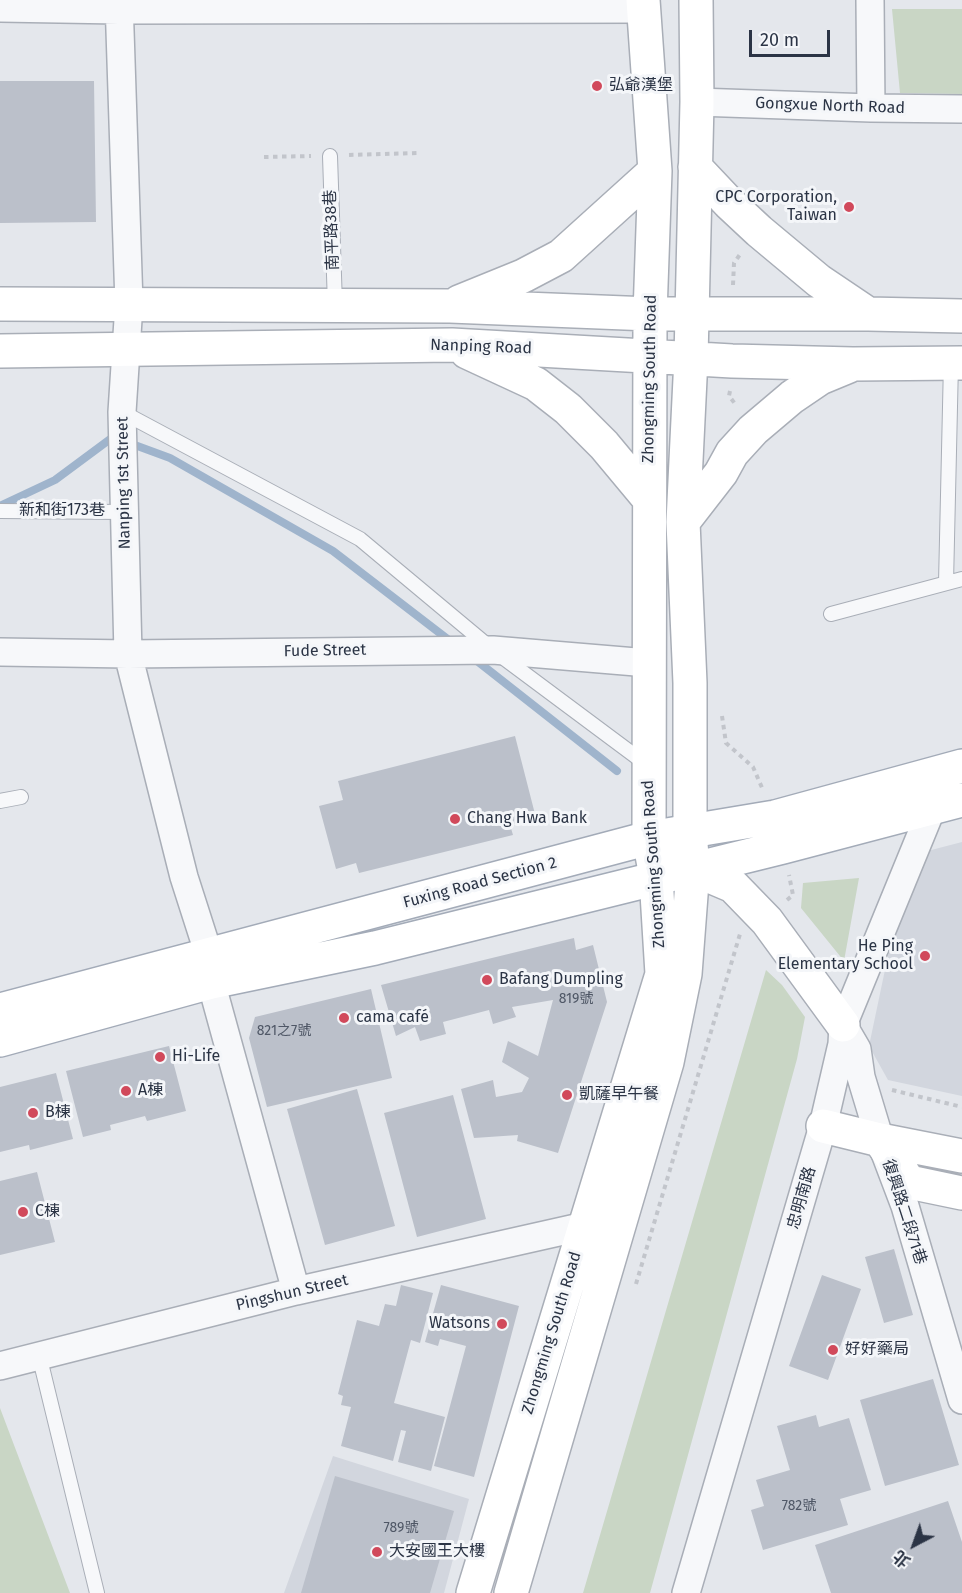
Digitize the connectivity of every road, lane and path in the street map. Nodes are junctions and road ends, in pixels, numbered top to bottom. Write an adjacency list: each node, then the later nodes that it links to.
1 (696, 0): 6 (main road, Zhongming South Road)
2 (870, 0): 7 (street)
3 (643, 4): 4 (street); 13 (main road, Zhongming South Road)
4 (119, 5): 5 (street); 15 (street, Nanping 1st Street)
5 (0, 8)
6 (697, 102): 7 (street, Gongxue North Road); 12 (main road, Zhongming South Road)
7 (871, 108): 8 (street, Gongxue North Road)
8 (962, 110)
9 (417, 153): 10 (path)
10 (330, 156): 11 (path); 16 (lane, 南平路38巷)
11 (264, 157)
12 (695, 167): 19 (main road, Zhongming South Road); 20 (main road)
13 (654, 171): 17 (main road); 18 (main road, Zhongming South Road)
14 (0, 304): 15 (main road)
15 (129, 304): 16 (main road); 23 (street, Nanping 1st Street)
16 (334, 305): 17 (main road)
17 (450, 306): 18 (main road)
18 (650, 314): 19 (main road); 25 (main road, Zhongming South Road)
19 (691, 314): 20 (main road); 26 (main road, Zhongming South Road)
20 (868, 314): 21 (main road)
21 (962, 316)
22 (452, 345): 23 (main road, Nanping Road); 25 (main road, Nanping Road); 30 (main road)
23 (126, 350): 24 (main road, Nanping Road); 29 (street, Nanping 1st Street)
24 (0, 351)
25 (650, 356): 26 (main road, Nanping Road); 30 (main road, Zhongming South Road)
26 (691, 358): 28 (main road, Nanping Road); 33 (main road, Zhongming South Road)
27 (956, 363): 28 (main road, Nanping Road); 35 (lane)
28 (853, 364): 33 (main road)
29 (122, 412): 32 (street, Nanping 1st Street); 37 (lane)
30 (649, 499): 40 (main road, Zhongming South Road)
31 (0, 511): 32 (lane, 新和街173巷)
32 (124, 512): 39 (street, Nanping 1st Street)
33 (683, 522): 46 (main road, Zhongming South Road)
34 (962, 579): 35 (lane)
35 (946, 583): 36 (lane)
36 (831, 614)
37 (493, 650): 39 (street, Fude Street); 40 (street, Fude Street); 41 (lane)
38 (0, 652): 39 (street, Fude Street)
39 (128, 654): 50 (street, Nanping 1st Street)
40 (648, 663): 41 (main road, Zhongming South Road)
41 (647, 765): 47 (main road, Zhongming South Road)
42 (962, 766): 46 (main road, Fuxing Road Section 2)
43 (21, 797): 44 (lane)
44 (0, 801)
45 (947, 804): 48 (main road, Fuxing Road Section 2); 52 (street, 忠明南路)
46 (690, 831): 47 (main road, Fuxing Road Section 2); 48 (main road, Zhongming South Road)
47 (649, 838): 48 (main road); 49 (main road, Zhongming South Road); 50 (main road, Fuxing Road Section 2)
48 (693, 870): 49 (main road, Fuxing Road Section 2); 52 (main road); 67 (main road, Zhongming South Road)
49 (656, 877): 50 (main road, Fuxing Road Section 2); 60 (main road, Zhongming South Road)
50 (210, 969): 51 (main road, Fuxing Road Section 2); 53 (main road, Fuxing Road Section 2); 61 (street, Nanping 1st Street)
51 (0, 1010)
52 (843, 1025): 56 (street, 忠明南路); 57 (street, 復興路二段71巷)
53 (0, 1040)
54 (886, 1089): 55 (path)
55 (962, 1107)
56 (823, 1126): 57 (main road); 68 (street, 忠明南路)
57 (880, 1140): 58 (main road); 59 (main road); 64 (street, 復興路二段71巷)
58 (962, 1156)
59 (962, 1193)
60 (585, 1226): 61 (street, Pingshun Street); 66 (main road, Zhongming South Road)
61 (296, 1291): 62 (street, Pingshun Street)
62 (39, 1355): 63 (street, Pingshun Street); 65 (lane)
63 (0, 1366)
64 (962, 1400)
65 (97, 1593)
66 (473, 1593)
67 (511, 1593)
68 (686, 1593)

